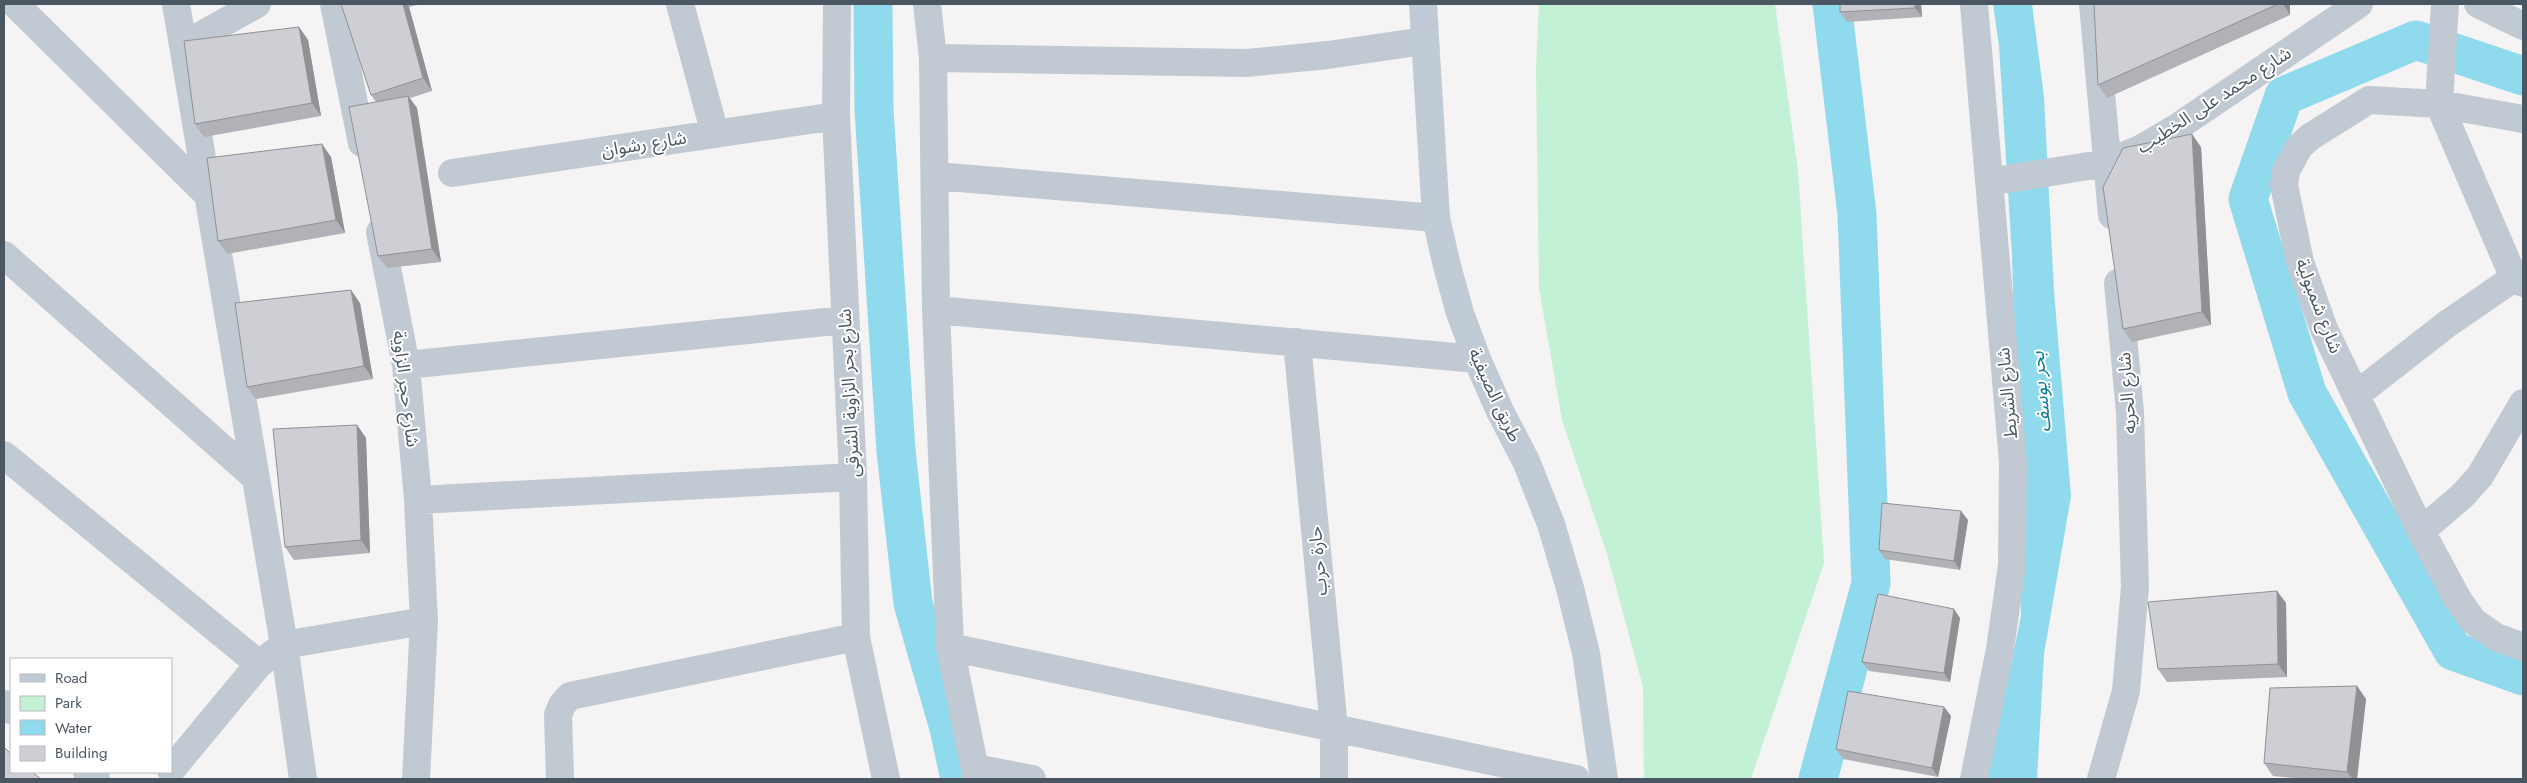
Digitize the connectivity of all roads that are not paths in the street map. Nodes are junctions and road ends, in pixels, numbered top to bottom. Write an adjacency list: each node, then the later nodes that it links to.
1 (15, 4): 27 (street)
2 (176, 4): 16 (street)
3 (257, 4): 16 (street)
4 (334, 4): 23 (street)
5 (680, 4): 21 (street)
6 (837, 4): 19 (street, شارع بحر الزاوية الشرقى)
7 (927, 4): 17 (street)
8 (1423, 4): 15 (street, طريق الصيفية)
9 (1974, 4): 26 (street, شارع الشريط)
10 (2093, 4): 22 (street, شارع الحريه)
11 (2445, 4): 18 (street)
12 (2478, 4): 14 (street)
13 (2354, 6): 22 (street, شارع محمد على الخطيب)
14 (2523, 26)
15 (1424, 40): 17 (street); 29 (street, طريق الصيفية)
16 (184, 46): 27 (street)
17 (933, 58): 25 (street)
18 (2439, 104): 20 (street, شارع شمبولية); 31 (street); 37 (street, شارع شمبولية)
19 (836, 116): 21 (street, شارع رشوان); 33 (street, شارع بحر الزاوية الشرقى)
20 (2523, 119)
21 (715, 134): 24 (street, شارع رشوان)
22 (2107, 163): 26 (street, شارع محمد على الخطيب); 62 (street, شارع الحريه)
23 (367, 170)
24 (452, 173)
25 (936, 176): 29 (street); 32 (street)
26 (1997, 181): 61 (street, شارع الشريط)
27 (208, 195): 41 (street)
28 (375, 209): 36 (street, شارع حجر الزاوية)
29 (1436, 218): 35 (street, طريق الصيفية)
30 (4, 256): 41 (street)
31 (2519, 281): 37 (street)
32 (936, 310): 34 (street); 47 (street)
33 (845, 320): 36 (street); 40 (street, شارع بحر الزاوية الشرقى)
34 (1298, 342): 35 (street); 50 (street, حارة حرب)
35 (1477, 359): 60 (street, طريق الصيفية)
36 (406, 365): 42 (street, شارع حجر الزاوية)
37 (2356, 395): 43 (street, شارع شمبولية)
38 (2523, 402): 43 (street)
39 (4, 455): 49 (street)
40 (853, 477): 42 (street); 45 (street, شارع بحر الزاوية الشرقى)
41 (256, 478): 46 (street)
42 (418, 500): 44 (street, شارع حجر الزاوية)
43 (2421, 531): 48 (street, شارع شمبولية)
44 (424, 621): 46 (street); 54 (street, شارع حجر الزاوية)
45 (856, 637): 55 (street); 56 (street, شارع بحر الزاوية الشرقى)
46 (284, 645): 49 (street); 53 (street)
47 (950, 646): 50 (street); 52 (street)
48 (2523, 646)
49 (259, 664): 51 (street)
50 (1334, 728): 58 (street, حارة حرب); 59 (street)
51 (172, 770)
52 (976, 774): 57 (street)
53 (303, 779)
54 (416, 779)
55 (560, 779)
56 (886, 779)
57 (1032, 779)
58 (1334, 779)
59 (1576, 779)
60 (1604, 779)
61 (1974, 779)
62 (2101, 779)

